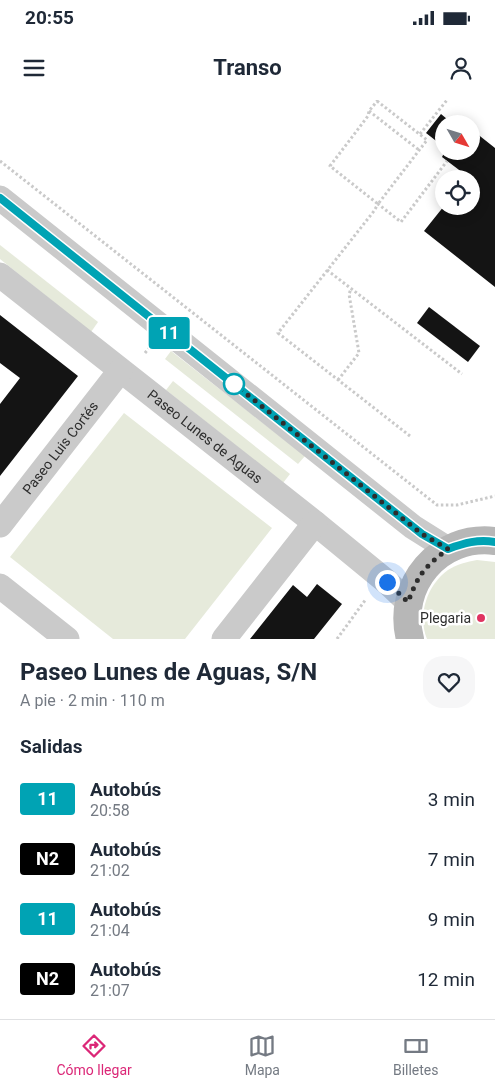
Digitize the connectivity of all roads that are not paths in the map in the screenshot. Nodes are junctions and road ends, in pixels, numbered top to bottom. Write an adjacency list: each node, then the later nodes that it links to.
1 (0, 198): 7 (street)
2 (0, 274): 3 (street, Paseo Lunes de Aguas)
3 (120, 371): 4 (street, Paseo Lunes de Aguas); 5 (street, Paseo Luis Cortés)
4 (315, 523): 9 (street, Paseo Lunes de Aguas); 11 (street)
5 (0, 525)
6 (491, 539): 7 (main road)
7 (448, 549): 9 (main road)
8 (0, 586): 10 (street)
9 (408, 602): 12 (main road)
10 (67, 639)
11 (224, 639)
12 (410, 639)

